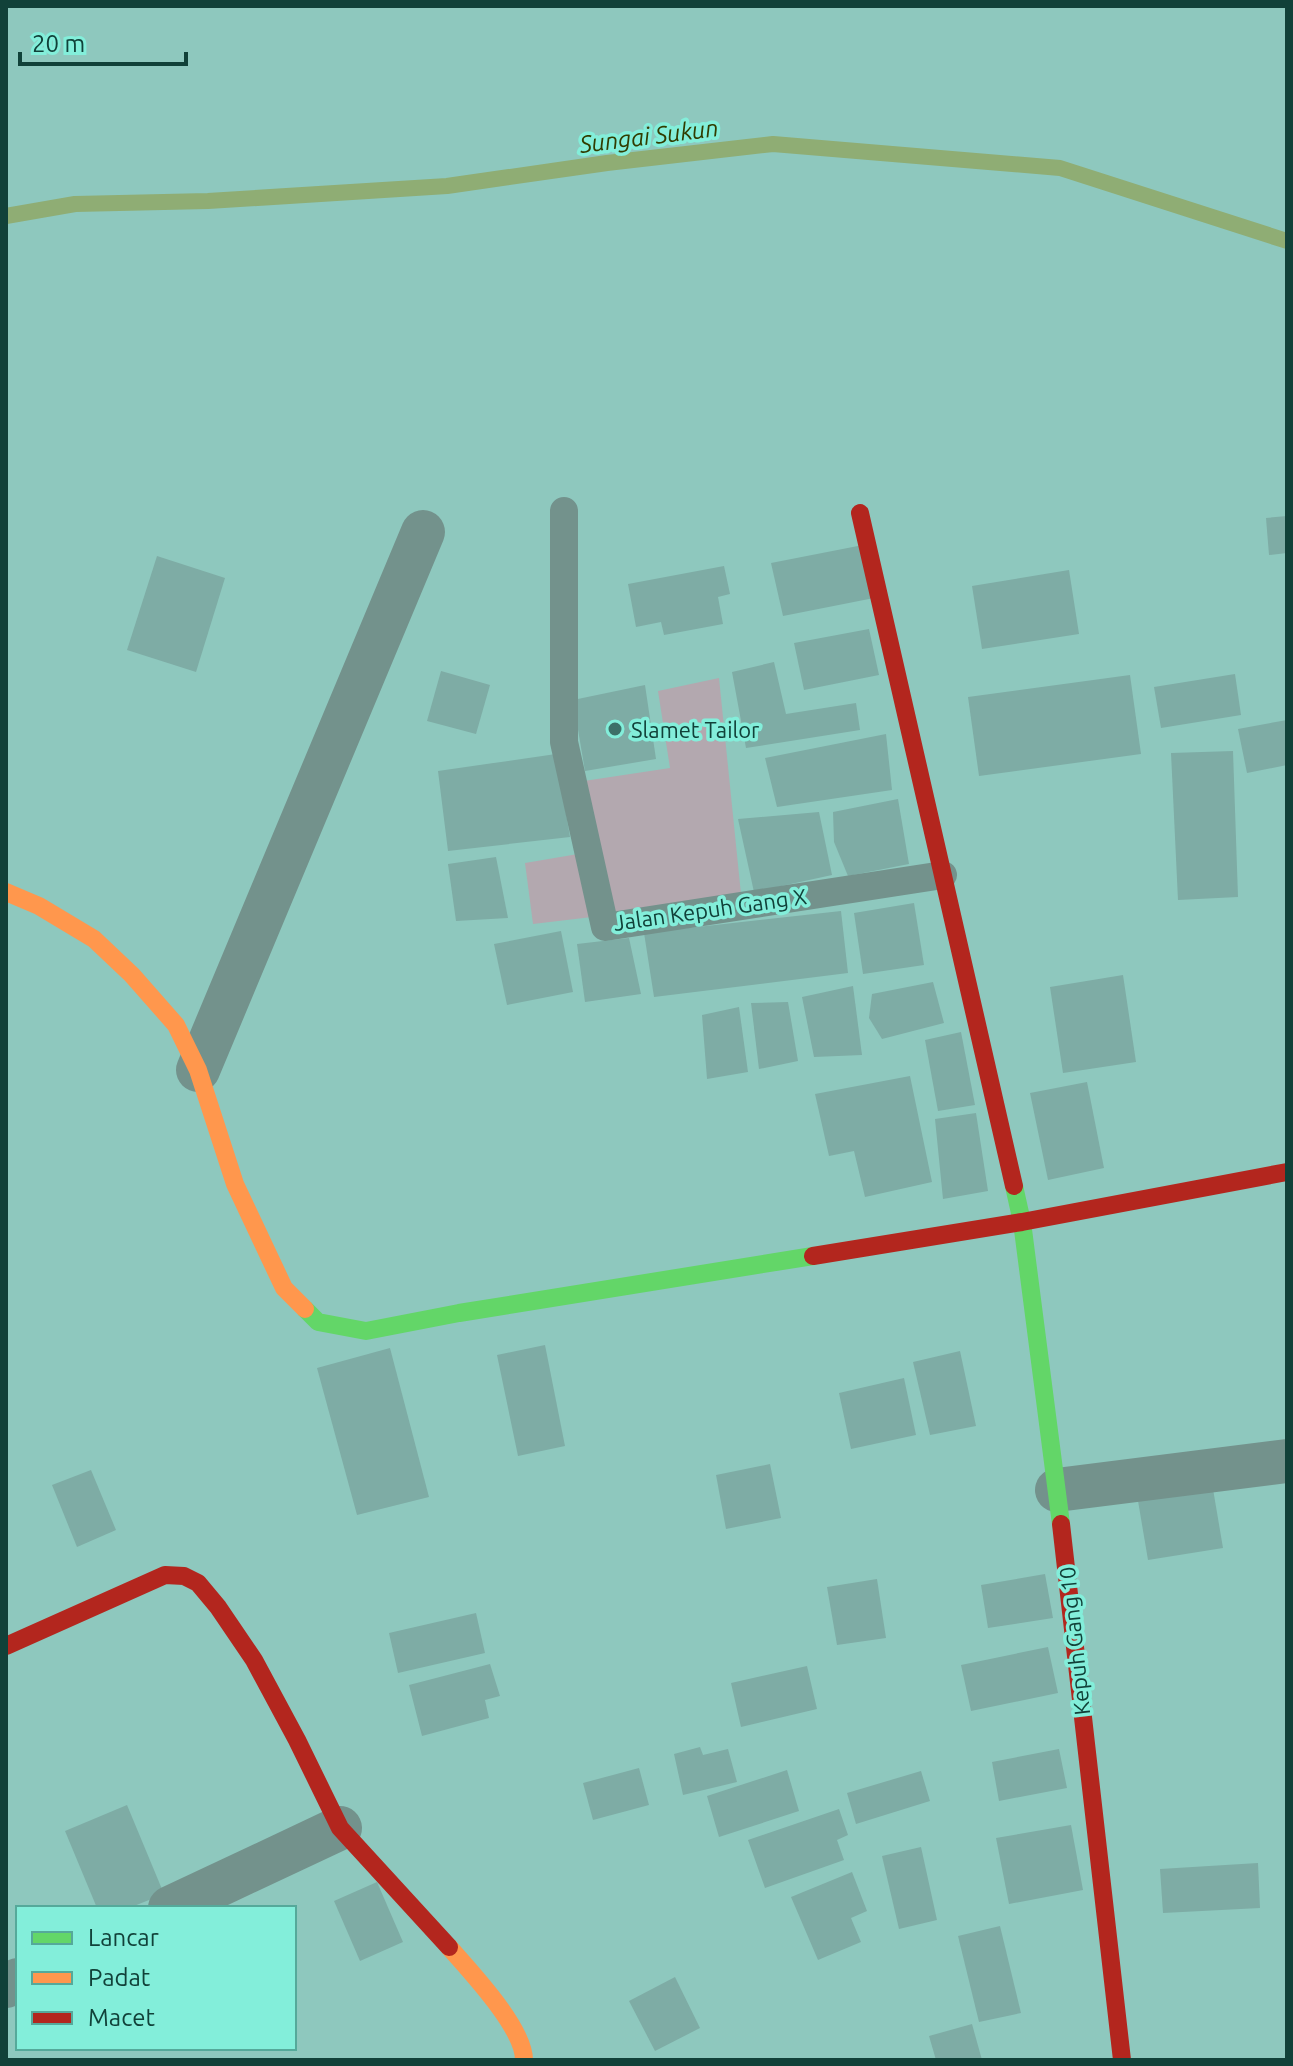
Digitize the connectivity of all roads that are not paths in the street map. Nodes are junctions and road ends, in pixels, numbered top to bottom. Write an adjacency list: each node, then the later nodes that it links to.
1 (564, 511): 4 (lane, Jalan Kepuh Gang X)
2 (860, 513): 4 (street, Kepuh Gang 10)
3 (423, 532): 6 (street)
4 (943, 875): 8 (street, Kepuh Gang 10)
5 (6, 892): 6 (street)
6 (198, 1070): 8 (street)
7 (1287, 1172): 8 (street)
8 (1022, 1222): 10 (street, Kepuh Gang 10)
9 (1287, 1461): 10 (street)
10 (1057, 1490): 15 (street, Kepuh Gang 10)
11 (6, 1646): 12 (street)
12 (340, 1828): 13 (street); 14 (street)
13 (174, 1906)
14 (524, 2060)
15 (1122, 2060)

